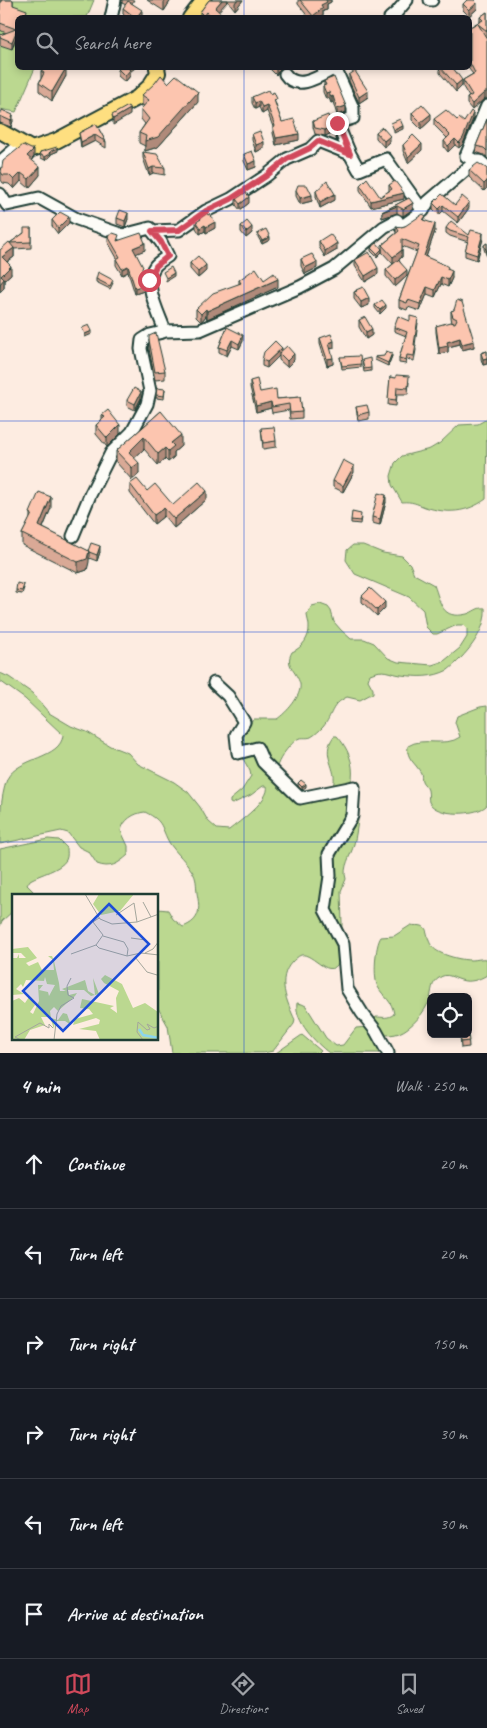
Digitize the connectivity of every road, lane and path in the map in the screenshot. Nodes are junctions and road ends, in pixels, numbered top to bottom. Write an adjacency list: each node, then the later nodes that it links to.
1 (115, 0): 4 (street)
2 (204, 0): 5 (main road)
3 (407, 0): 6 (street)
4 (112, 15)
5 (192, 15)
6 (393, 15)
7 (157, 70): 13 (main road)
8 (332, 70): 10 (street)
9 (337, 70): 14 (street)
10 (285, 74)
11 (487, 106): 15 (street)
12 (0, 131): 13 (main road)
13 (22, 143): 16 (street)
14 (350, 154): 19 (street); 20 (street)
15 (476, 161): 17 (street); 19 (street)
16 (0, 162)
17 (487, 167)
18 (0, 194): 20 (street)
19 (423, 211): 21 (street)
20 (152, 231): 21 (street)
21 (165, 331): 22 (street)
22 (73, 536)
23 (214, 683): 24 (street)
24 (388, 1053)

